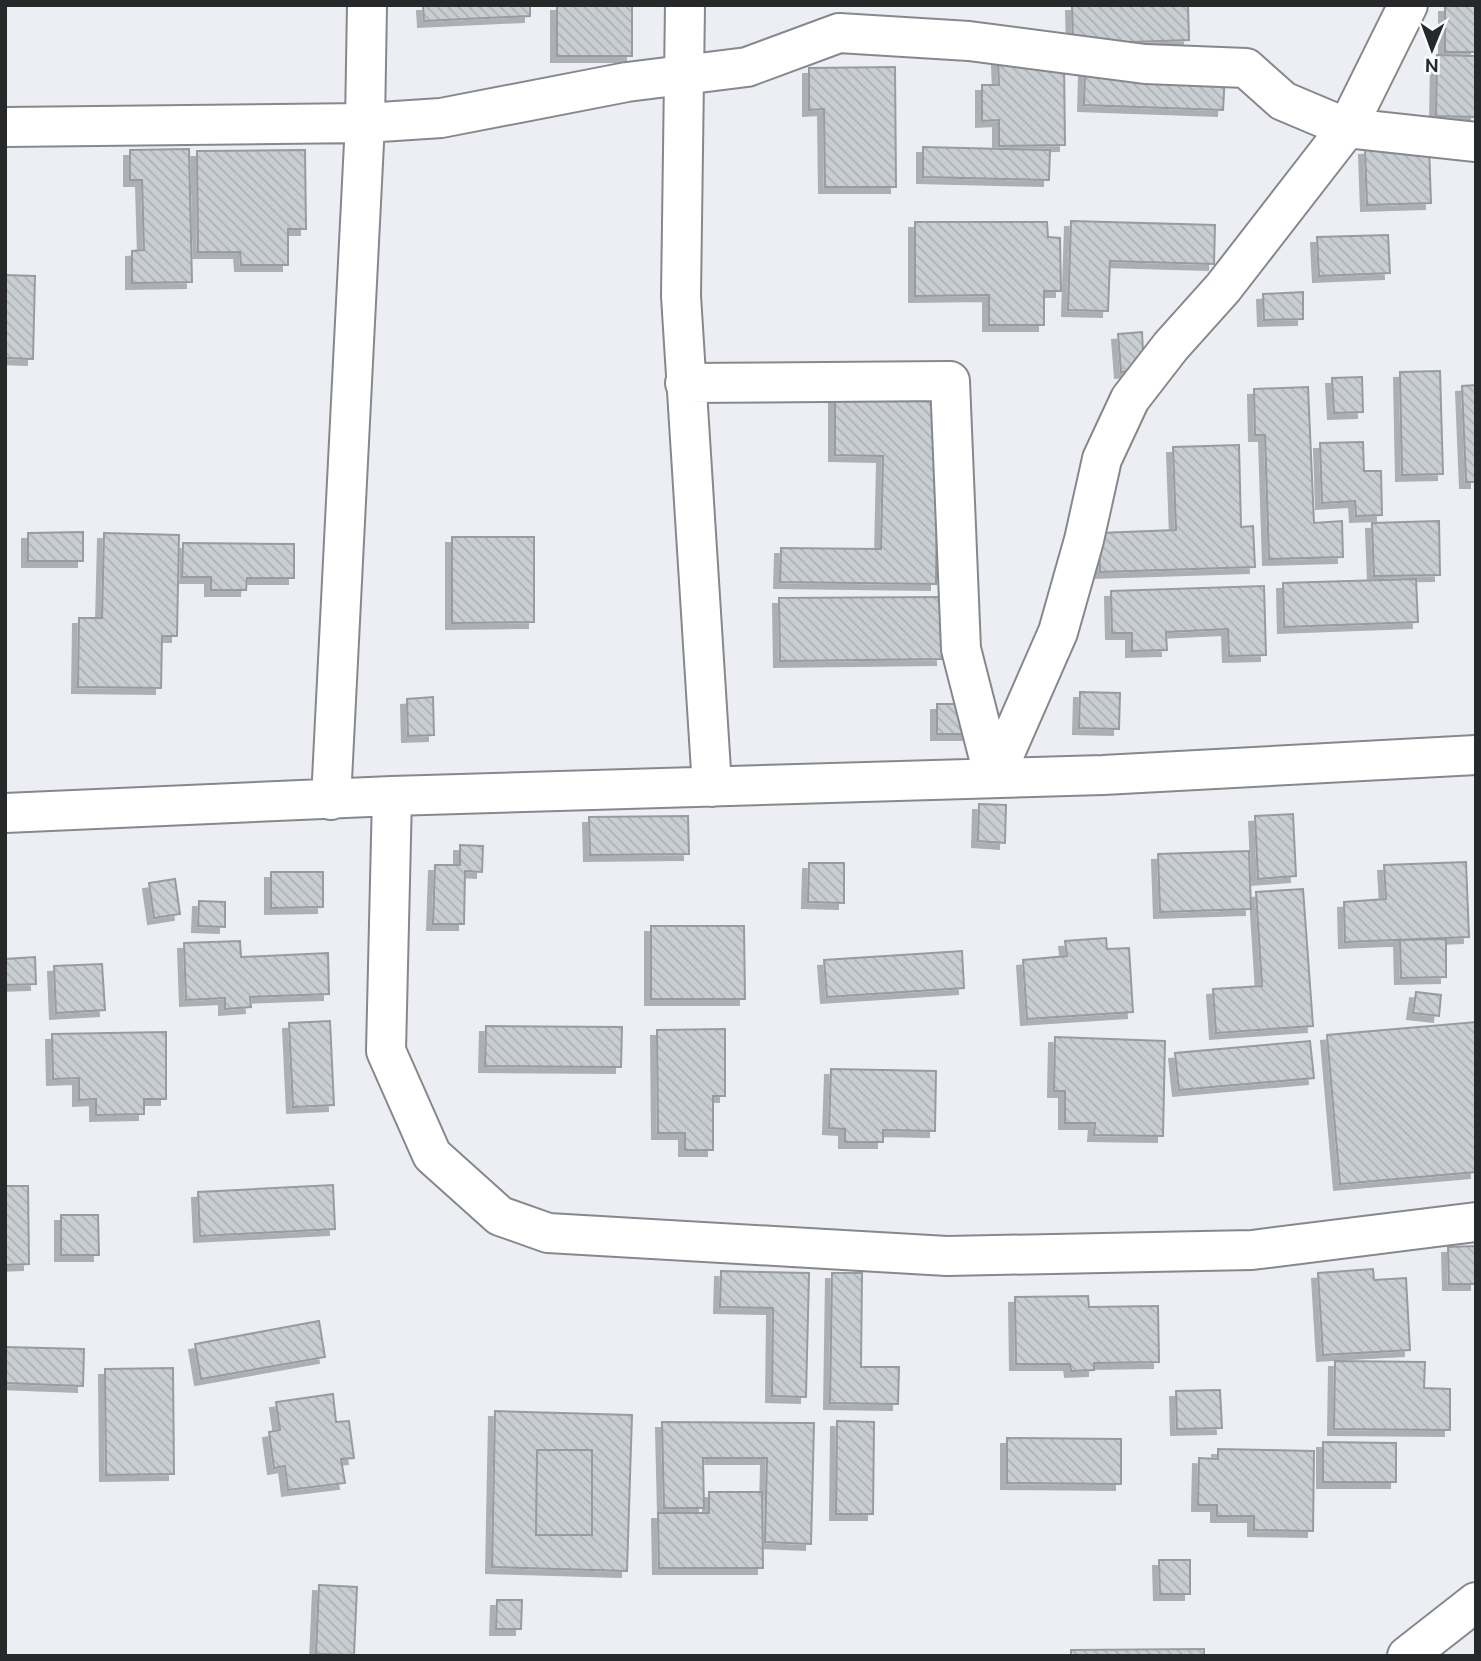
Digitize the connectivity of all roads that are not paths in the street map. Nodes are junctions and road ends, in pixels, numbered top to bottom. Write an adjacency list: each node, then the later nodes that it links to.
1 (367, 5): 5 (street)
2 (685, 5): 4 (street)
3 (1408, 5): 7 (street)
4 (685, 75): 5 (street); 7 (street); 9 (street)
5 (365, 123): 6 (street); 14 (street)
6 (5, 127)
7 (1347, 128): 8 (street); 11 (street)
8 (1476, 142)
9 (685, 383): 11 (street); 12 (street)
10 (1476, 755): 11 (street)
11 (994, 778): 12 (street)
12 (712, 787): 13 (street)
13 (392, 796): 14 (street); 16 (street)
14 (331, 800): 15 (street)
15 (5, 813)
16 (1476, 1222)
17 (1476, 1602): 18 (street)
18 (1408, 1656)

